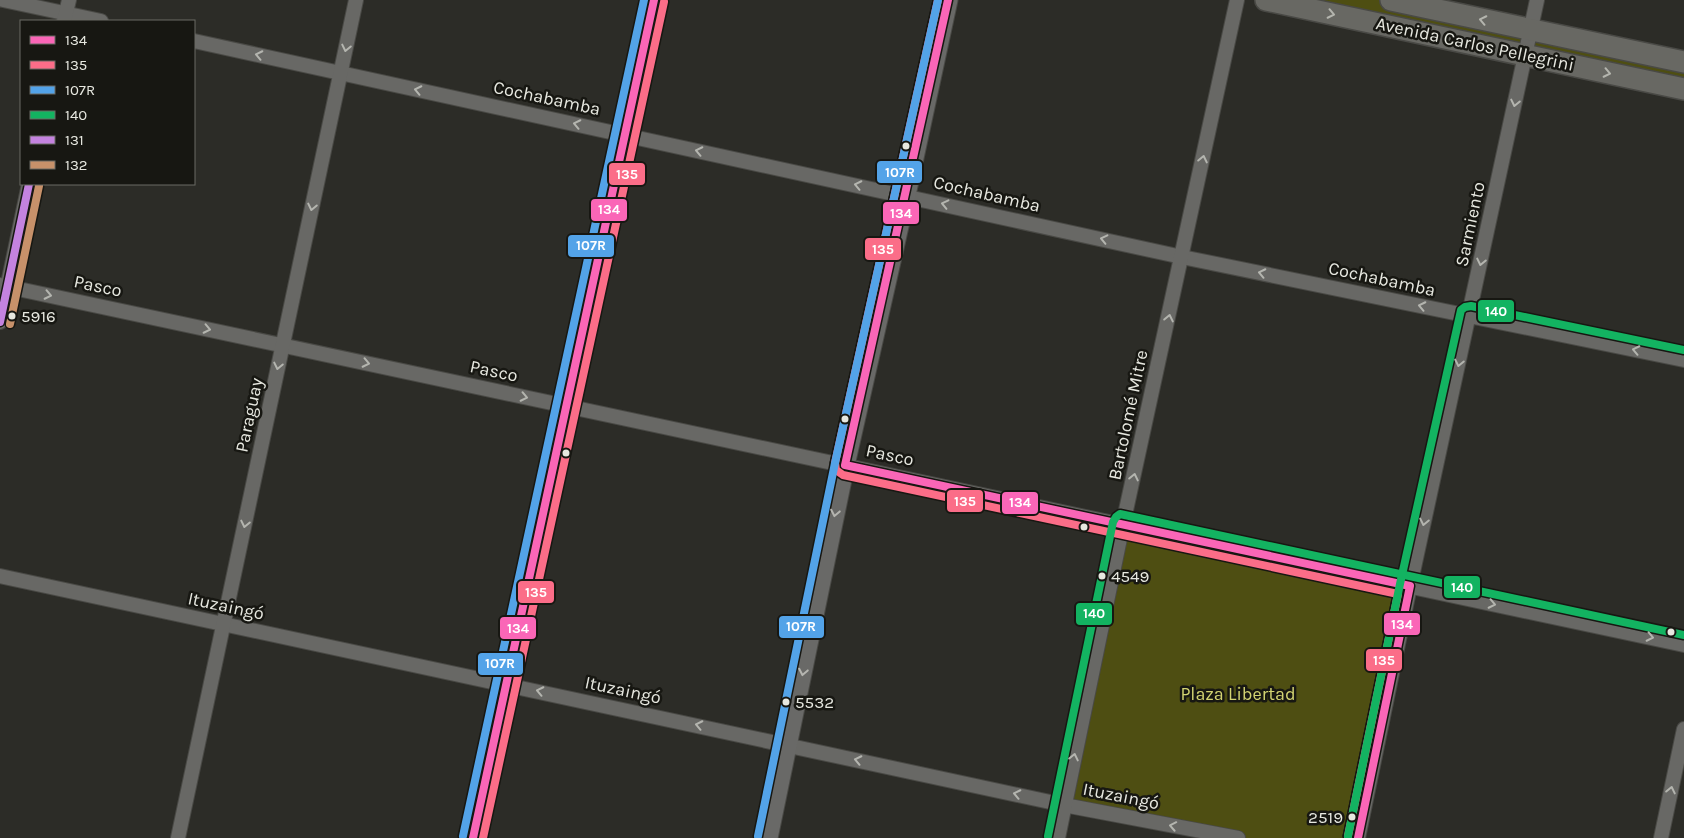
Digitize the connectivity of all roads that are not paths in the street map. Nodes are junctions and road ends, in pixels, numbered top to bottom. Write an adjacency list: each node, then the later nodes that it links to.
1 (3, 0): 9 (street)
2 (356, 0): 15 (street, Paraguay, one-way to 15)
3 (654, 0): 17 (main road)
4 (948, 0): 19 (main road)
5 (1237, 0): 20 (street, Bartolomé Mitre, one-way to 5)
6 (1266, 0): 13 (main road, Avenida Carlos Pellegrini, one-way to 13)
7 (1391, 0): 11 (main road, Avenida Carlos Pellegrini, one-way to 7)
8 (1537, 0): 11 (street, Sarmiento)
9 (66, 12): 10 (street)
10 (97, 20)
11 (1531, 30): 13 (street, Sarmiento); 14 (main road, Avenida Carlos Pellegrini)
12 (195, 41): 15 (street, Cochabamba, one-way to 12)
13 (1526, 55): 16 (main road, Avenida Carlos Pellegrini, one-way to 16); 22 (street, Sarmiento, one-way to 22)
14 (1684, 62)
15 (341, 73): 17 (street, Cochabamba, one-way to 15); 24 (street, Paraguay, one-way to 24)
16 (1684, 89)
17 (625, 134): 19 (street, Cochabamba, one-way to 17); 26 (main road)
18 (30, 185): 21 (street)
19 (906, 195): 20 (street, Cochabamba, one-way to 19); 27 (main road)
20 (1182, 257): 22 (street, Cochabamba, one-way to 20); 28 (street, Bartolomé Mitre, one-way to 20)
21 (4, 286): 23 (street); 24 (street, Pasco, one-way to 24)
22 (1469, 316): 25 (street, Cochabamba, one-way to 22); 30 (street, Sarmiento, one-way to 30)
23 (0, 322)
24 (283, 345): 26 (street, Pasco, one-way to 26); 31 (street, Paraguay, one-way to 31)
25 (1684, 360)
26 (566, 406): 27 (street, Pasco); 33 (main road)
27 (845, 465): 28 (street, Pasco); 35 (main road, one-way to 35)
28 (1123, 524): 30 (street, Pasco); 36 (street, Bartolomé Mitre, one-way to 28)
29 (0, 576): 31 (street, Ituzaingó)
30 (1410, 586): 32 (street, Pasco, one-way to 32); 42 (street, Sarmiento)
31 (223, 625): 33 (street, Ituzaingó); 37 (street, Paraguay)
32 (1684, 645)
33 (507, 684): 35 (street, Ituzaingó, one-way to 33); 38 (main road)
34 (1684, 729): 43 (street, one-way to 34)
35 (788, 745): 36 (street, Ituzaingó, one-way to 35); 39 (main road)
36 (1064, 805): 40 (street, Bartolomé Mitre); 41 (street, Ituzaingó, one-way to 36)
37 (178, 838)
38 (473, 838)
39 (768, 838)
40 (1058, 838)
41 (1238, 838)
42 (1358, 838)
43 (1661, 838)

